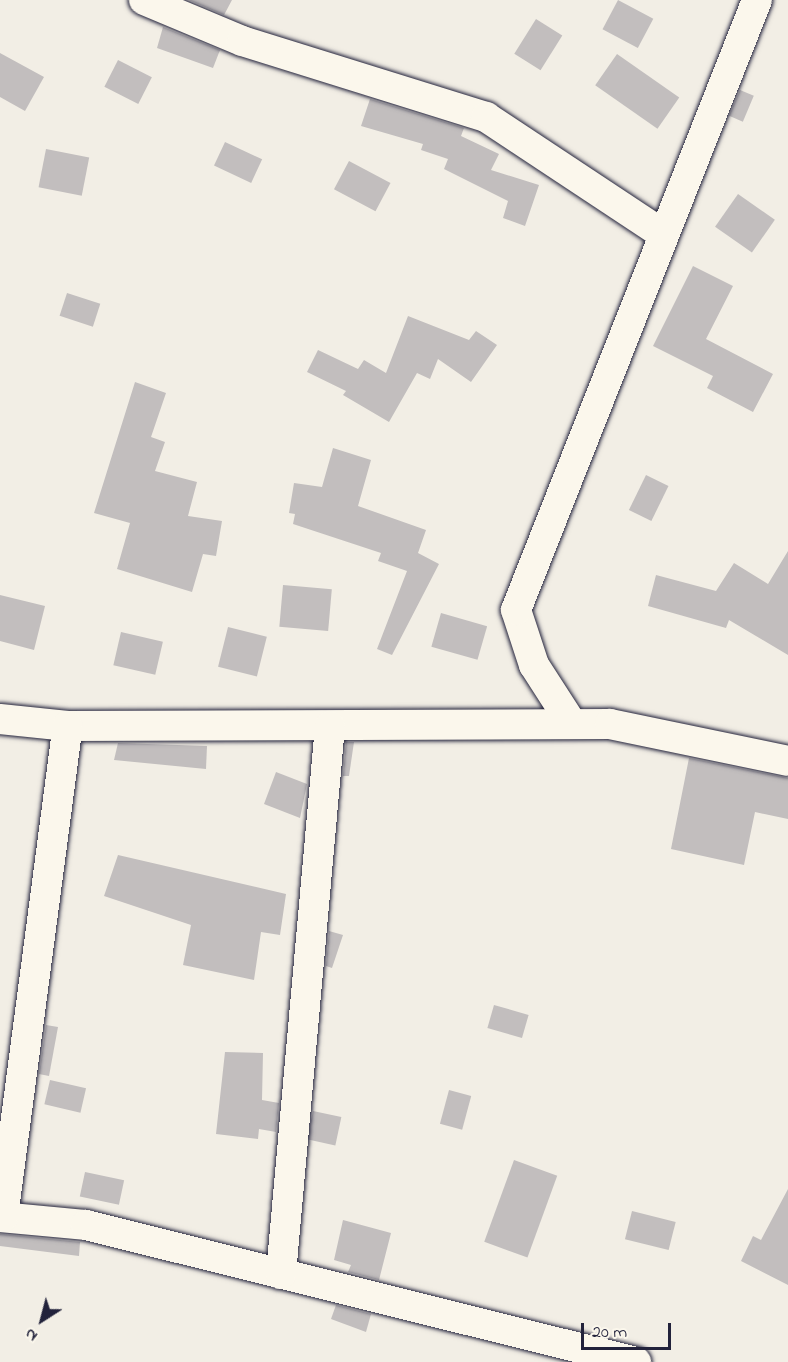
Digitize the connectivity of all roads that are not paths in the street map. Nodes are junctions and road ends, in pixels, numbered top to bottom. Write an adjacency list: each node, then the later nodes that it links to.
1 (144, 0): 3 (street)
2 (757, 0): 3 (street)
3 (661, 233): 5 (street)
4 (0, 719): 6 (street)
5 (572, 724): 7 (street); 8 (street)
6 (68, 726): 7 (street); 9 (street)
7 (330, 726): 10 (street)
8 (788, 761)
9 (1, 1217): 10 (street)
10 (280, 1274): 11 (street)
11 (636, 1362)

